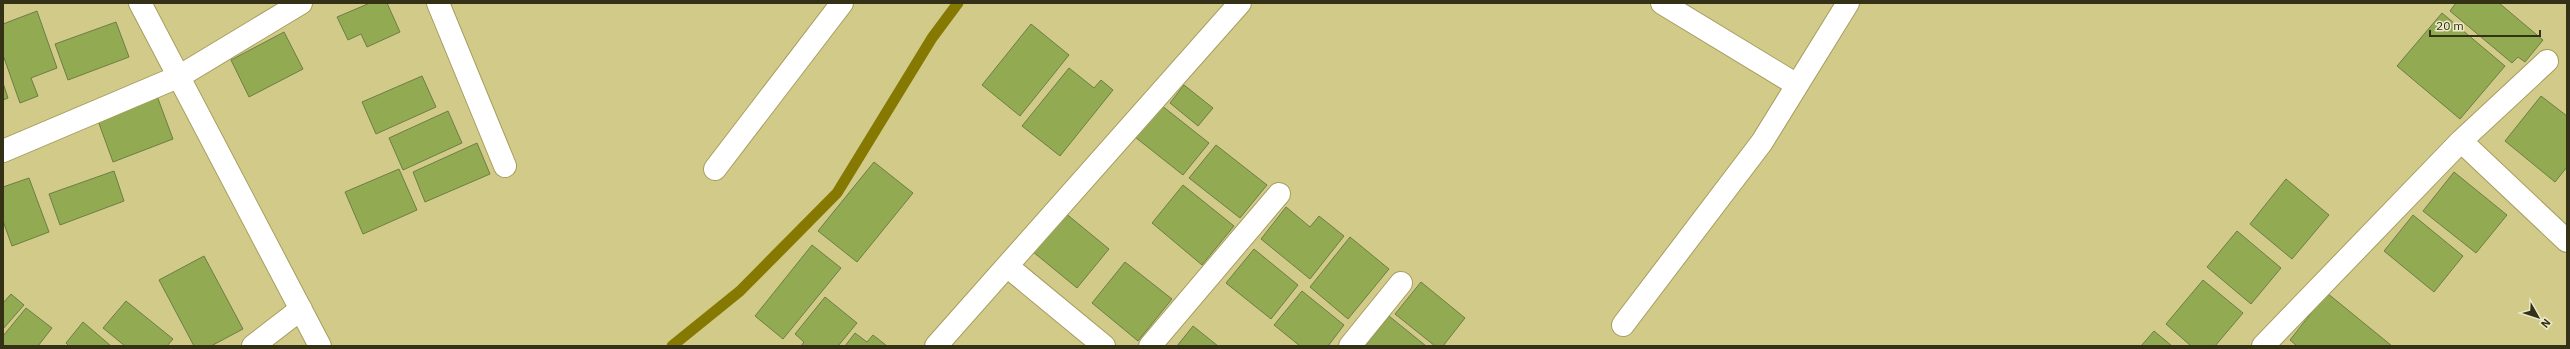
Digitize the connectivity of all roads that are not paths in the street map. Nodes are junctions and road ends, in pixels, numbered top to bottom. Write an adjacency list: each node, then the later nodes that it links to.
1 (140, 3): 9 (street)
2 (301, 3): 9 (street)
3 (438, 3): 13 (street)
4 (842, 3): 14 (street)
5 (1240, 3): 17 (street)
6 (1662, 3): 10 (street)
7 (1848, 3): 10 (street)
8 (2547, 61): 11 (street)
9 (180, 76): 12 (street); 19 (street)
10 (1797, 85): 20 (street)
11 (2461, 141): 16 (street); 27 (street)
12 (3, 151)
13 (505, 166)
14 (715, 169)
15 (1279, 194): 25 (street)
16 (2567, 241)
17 (1008, 266): 23 (street); 24 (street)
18 (1402, 283): 26 (street)
19 (301, 309): 21 (street); 22 (street)
20 (1623, 325)
21 (253, 346)
22 (320, 346)
23 (936, 346)
24 (1104, 346)
25 (1150, 346)
26 (1350, 346)
27 (2263, 346)

